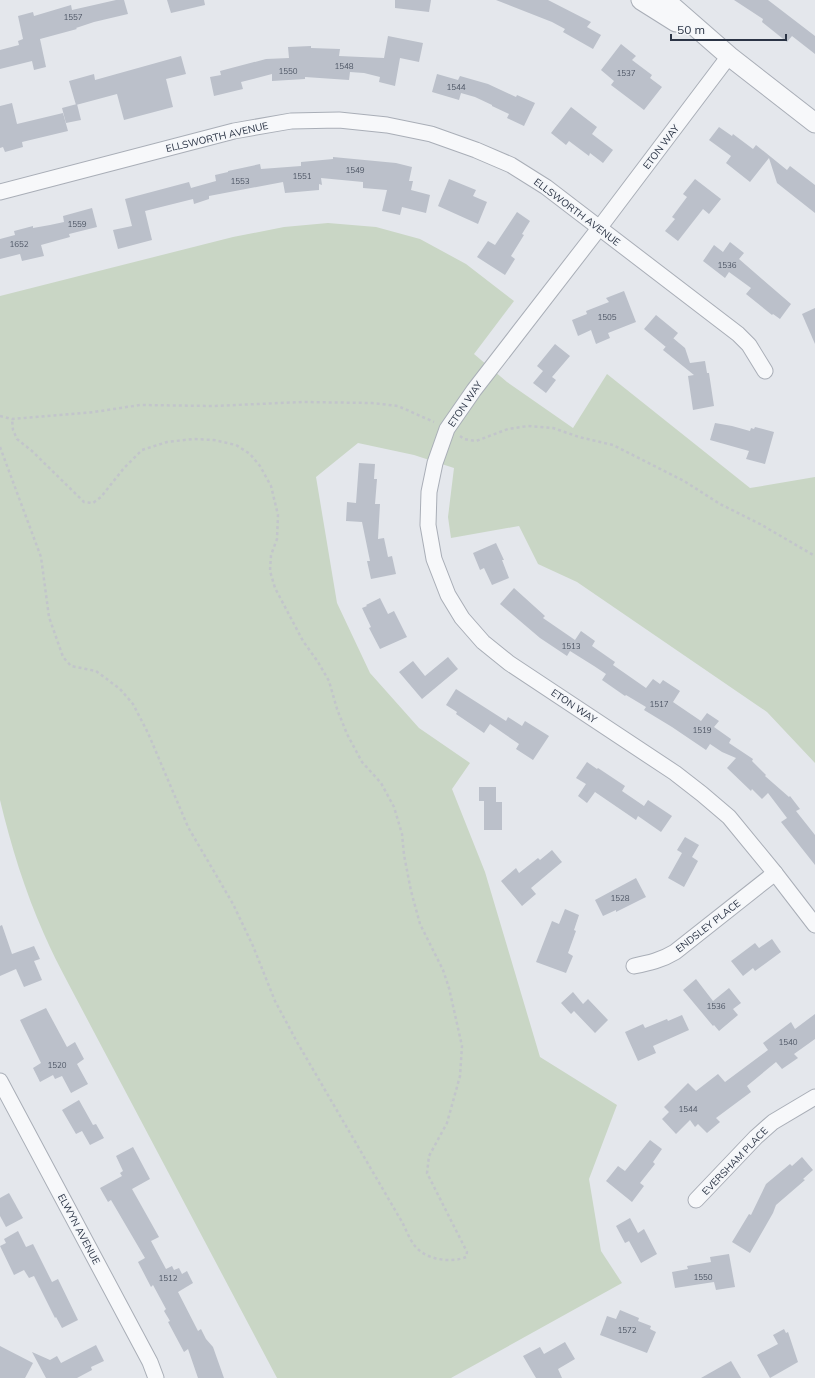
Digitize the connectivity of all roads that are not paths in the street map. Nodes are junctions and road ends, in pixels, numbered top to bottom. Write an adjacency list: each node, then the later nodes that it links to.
1 (641, 0): 3 (street)
2 (665, 0): 3 (street)
3 (730, 56): 4 (street); 6 (street, ETON WAY)
4 (815, 123)
5 (0, 192): 6 (street, ELLSWORTH AVENUE)
6 (600, 227): 7 (street, ELLSWORTH AVENUE); 8 (street, ETON WAY)
7 (764, 371)
8 (775, 872): 9 (street, ETON WAY); 10 (street, ENDSLEY PLACE)
9 (815, 926)
10 (634, 966)
11 (0, 1081): 14 (street, ELWYN AVENUE)
12 (815, 1097): 13 (street, EVERSHAM PLACE)
13 (696, 1200)
14 (156, 1378)

